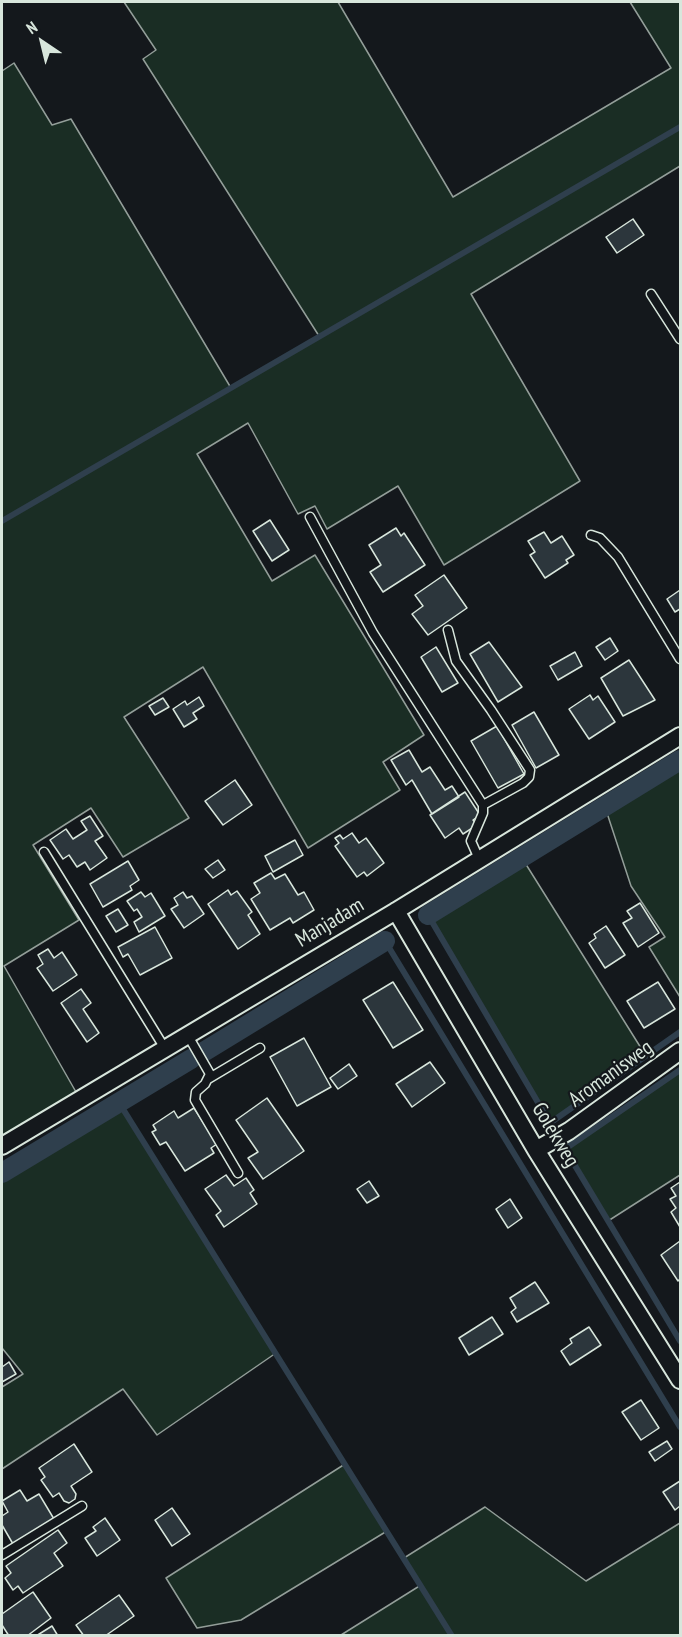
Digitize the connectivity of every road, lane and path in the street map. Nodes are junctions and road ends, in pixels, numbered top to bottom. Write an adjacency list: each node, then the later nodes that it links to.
1 (651, 294): 2 (lane)
2 (681, 339)
3 (310, 517): 8 (lane)
4 (591, 535): 6 (lane)
5 (448, 630): 8 (lane)
6 (681, 659)
7 (681, 736): 10 (street, Manjadam)
8 (483, 805): 10 (lane)
9 (44, 852): 13 (lane)
10 (479, 859): 11 (street, Manjadam)
11 (396, 911): 12 (street, Manjadam); 18 (street, Golekweg)
12 (187, 1034): 13 (street, Manjadam); 16 (lane)
13 (164, 1047): 17 (street, Manjadam)
14 (260, 1048): 16 (lane)
15 (681, 1051): 18 (street, Aromanisweg)
16 (208, 1079): 19 (lane)
17 (2, 1146)
18 (537, 1150): 20 (street, Golekweg)
19 (238, 1173)
20 (681, 1380)
21 (82, 1506): 22 (lane)
22 (2, 1555)

